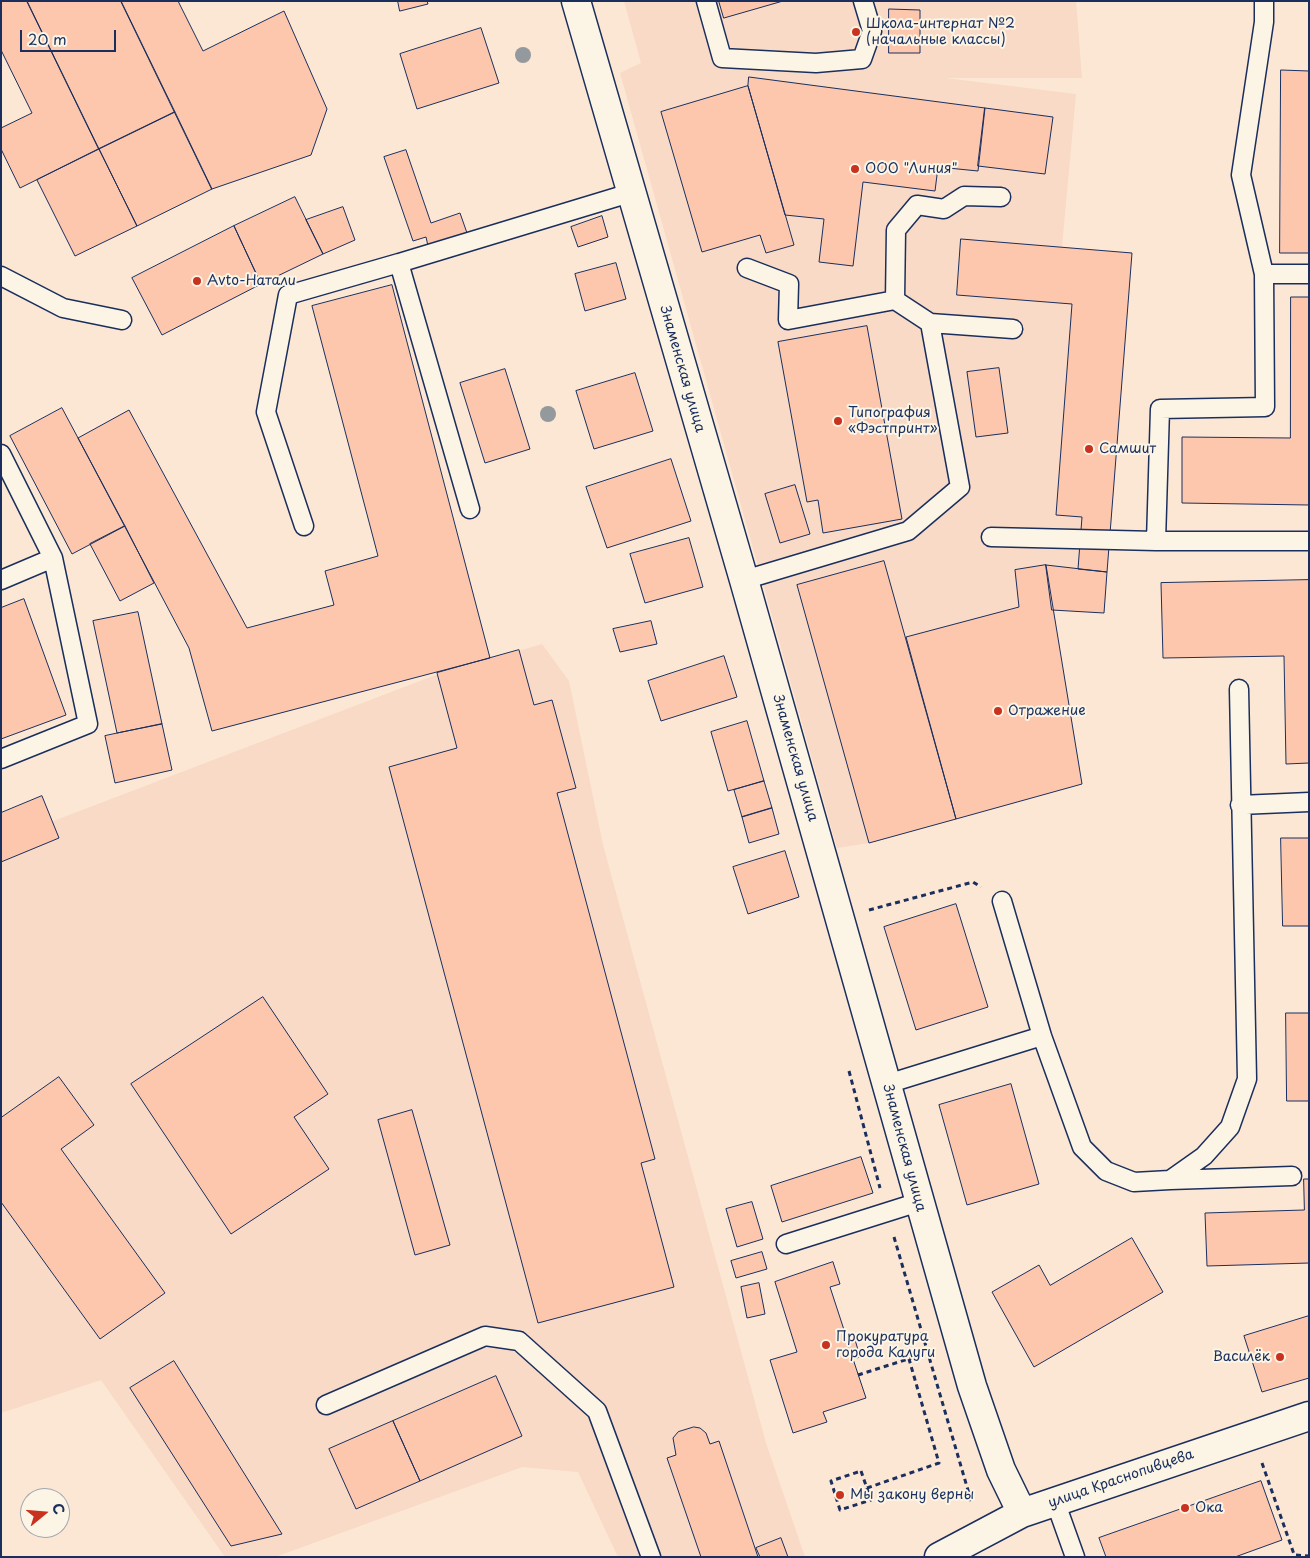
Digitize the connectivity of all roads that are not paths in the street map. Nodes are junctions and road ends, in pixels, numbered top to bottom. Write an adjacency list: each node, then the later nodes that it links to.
1 (576, 1): 5 (street, Знаменская улица)
2 (706, 1): 3 (lane)
3 (863, 1)
4 (1264, 1): 9 (lane)
5 (630, 193): 7 (lane); 24 (street, Знаменская улица)
6 (1001, 196): 12 (lane)
7 (399, 263): 17 (lane); 18 (lane)
8 (747, 268): 12 (lane)
9 (1264, 274): 10 (lane); 20 (lane)
10 (1309, 274)
11 (1, 276): 13 (lane)
12 (895, 300): 14 (lane)
13 (122, 320)
14 (930, 323): 15 (lane); 24 (lane)
15 (1013, 329)
16 (1, 454): 22 (lane)
17 (470, 508)
18 (304, 526)
19 (991, 537): 20 (lane)
20 (1156, 541): 21 (lane)
21 (1309, 542)
22 (53, 558): 23 (lane); 26 (lane)
23 (1, 580)
24 (744, 580): 31 (street, Знаменская улица)
25 (1239, 689): 28 (lane)
26 (1, 759)
27 (1309, 802): 28 (lane)
28 (1240, 805): 33 (lane)
29 (1002, 901): 30 (lane)
30 (1042, 1036): 31 (lane); 33 (lane)
31 (886, 1084): 34 (street, Знаменская улица)
32 (1292, 1176): 33 (lane)
33 (1170, 1180)
34 (919, 1202): 35 (lane); 39 (street, Знаменская улица)
35 (786, 1244)
36 (326, 1405): 40 (lane)
37 (1309, 1416): 38 (street, улица Краснопивцева)
38 (1055, 1501): 39 (street, улица Краснопивцева); 42 (lane)
39 (1022, 1513): 41 (street, улица Краснопивцева)
40 (650, 1557)
41 (939, 1557)
42 (1075, 1557)

